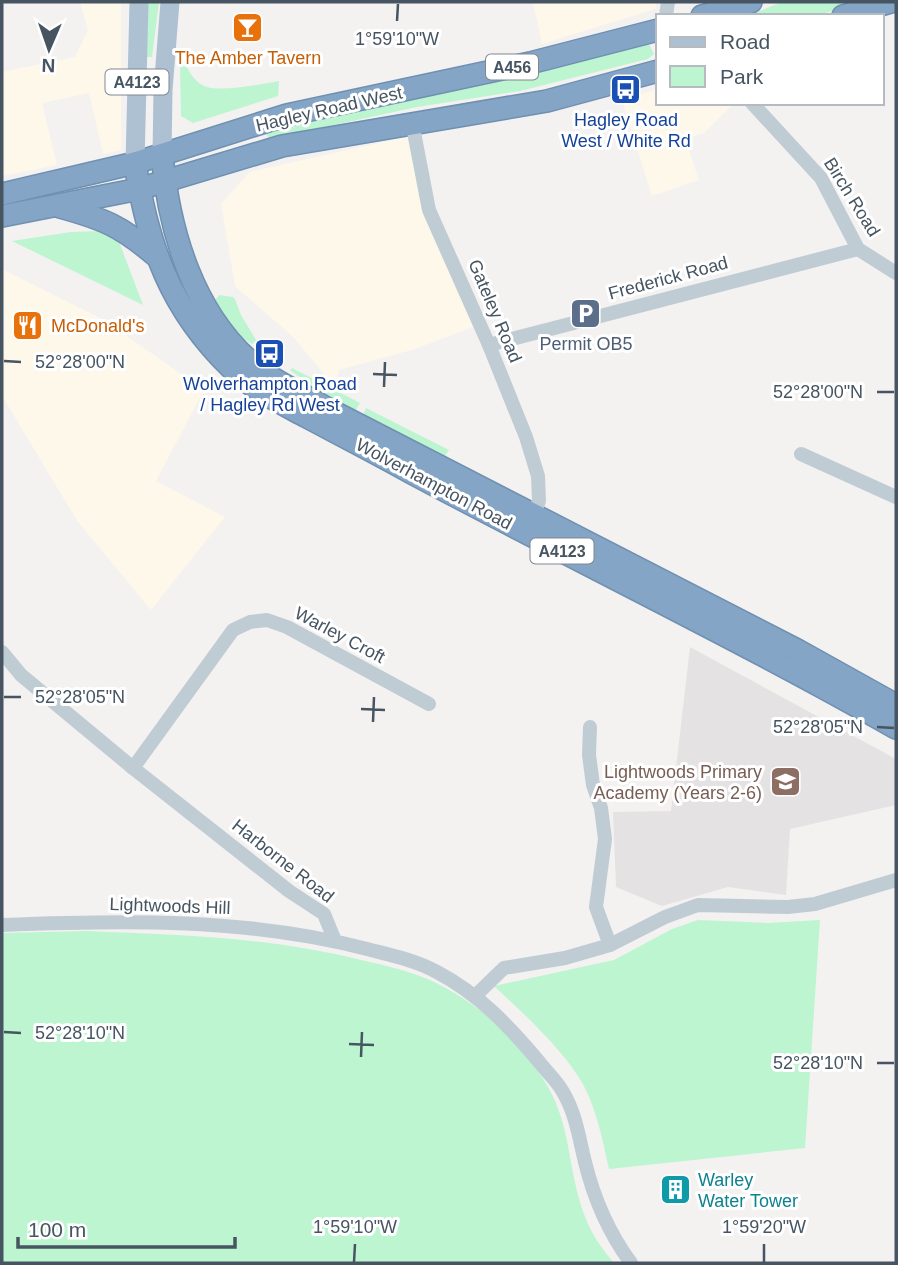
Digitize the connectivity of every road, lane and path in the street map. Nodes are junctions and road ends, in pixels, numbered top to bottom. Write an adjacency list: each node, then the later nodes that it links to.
1 (139, 2): 12 (main road, A4123)
2 (170, 2): 11 (main road, A4123)
3 (751, 2): 5 (highway)
4 (891, 2): 6 (highway)
5 (711, 11)
6 (849, 14)
7 (656, 31): 11 (highway, Hagley Road West / A456)
8 (656, 72): 10 (highway, Hagley Road West / A456)
9 (754, 105): 18 (street, Birch Road)
10 (412, 122): 13 (highway, Hagley Road West / A456); 21 (street, Gateley Road)
11 (162, 155): 12 (highway, Hagley Road West / A456); 13 (highway, Wolverhampton Road)
12 (135, 163): 14 (highway, Wolverhampton Road); 15 (highway, Hagley Road West / A456)
13 (165, 183): 14 (highway, Hagley Road West / A456); 24 (highway, Wolverhampton Road / A4123)
14 (139, 189): 16 (highway, Hagley Road West / A456); 19 (highway, Wolverhampton Road / A4123)
15 (2, 194)
16 (54, 206): 17 (highway, Hagley Road West / A456); 19 (highway)
17 (2, 216)
18 (858, 249): 20 (street, Birch Road); 21 (street, Frederick Road)
19 (156, 256): 24 (highway, Wolverhampton Road / A4123)
20 (896, 273)
21 (489, 345): 24 (street, Gateley Road)
22 (801, 454): 23 (street)
23 (896, 497)
24 (530, 523): 27 (highway, Wolverhampton Road / A4123); 29 (highway, Wolverhampton Road / A4123)
25 (2, 652): 32 (street, Harborne Road)
26 (429, 704): 32 (street, Warley Croft)
27 (896, 705)
28 (590, 727): 30 (street)
29 (896, 728)
30 (589, 755): 31 (street); 36 (street)
31 (605, 756)
32 (133, 768): 35 (street, Harborne Road)
33 (896, 880): 36 (street)
34 (2, 925): 35 (street, Lightwoods Hill)
35 (335, 941): 37 (street)
36 (610, 945): 37 (street)
37 (475, 996): 38 (street)
38 (631, 1263)

